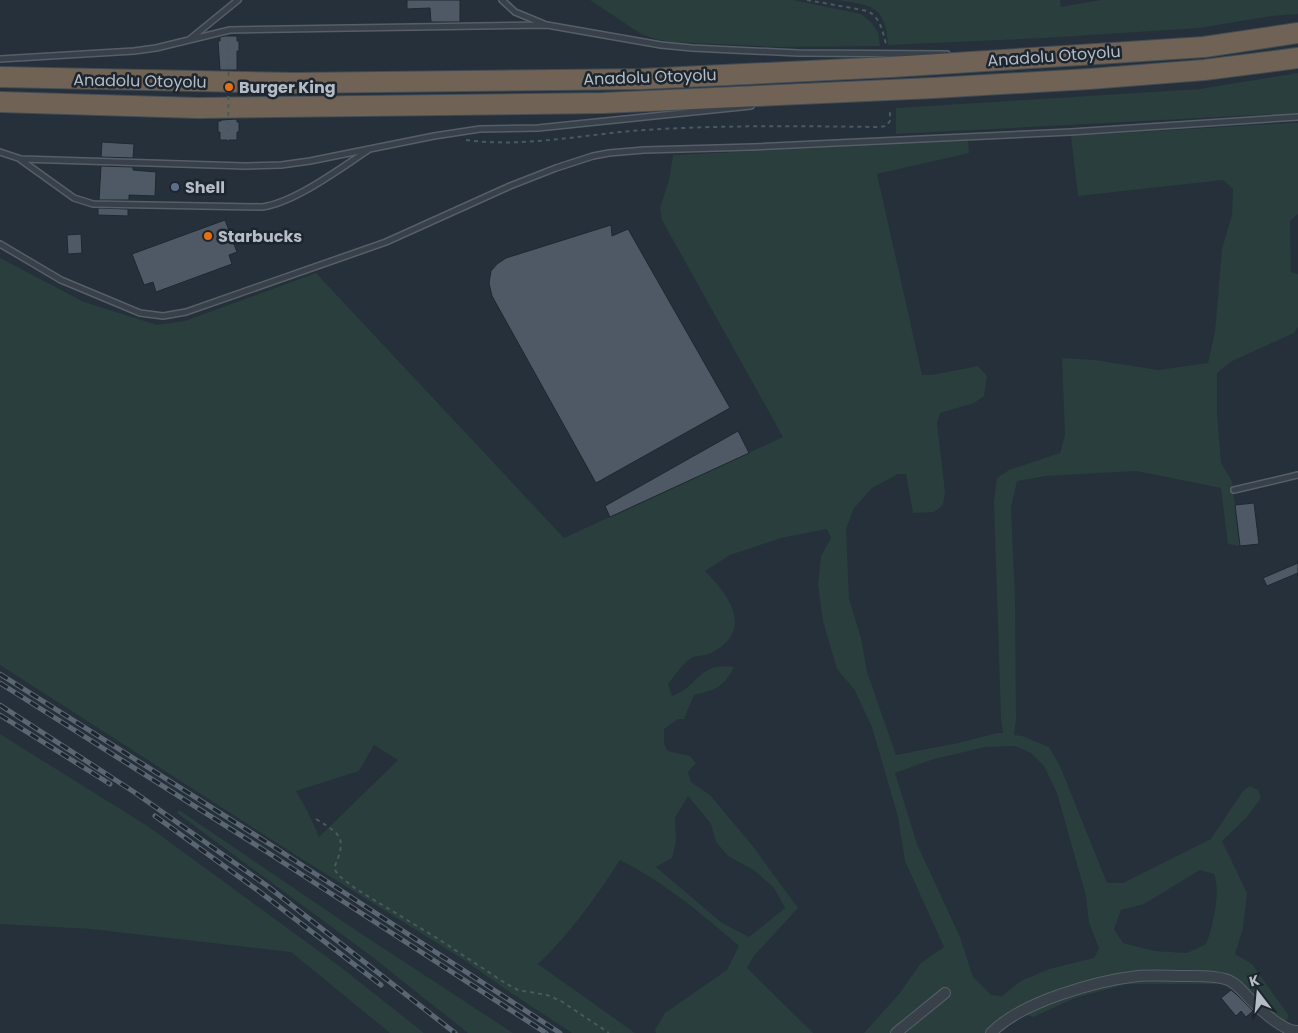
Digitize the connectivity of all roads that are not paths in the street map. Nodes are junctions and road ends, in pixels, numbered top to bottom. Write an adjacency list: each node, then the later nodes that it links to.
1 (238, 0): 5 (lane)
2 (502, 0): 3 (lane)
3 (547, 25): 5 (lane); 7 (lane)
4 (1298, 33): 6 (highway, Anadolu Otoyolu)
5 (188, 40): 10 (lane)
6 (1112, 53): 8 (lane); 11 (highway, Anadolu Otoyolu)
7 (958, 54)
8 (997, 54)
9 (1298, 58): 12 (highway, Anadolu Otoyolu)
10 (0, 59)
11 (0, 77)
12 (933, 88): 13 (lane); 14 (highway, Anadolu Otoyolu)
13 (817, 100)
14 (0, 102)
15 (759, 105): 17 (lane)
16 (1298, 117): 20 (lane)
17 (370, 149): 19 (lane); 19 (lane)
18 (0, 152): 19 (lane)
19 (21, 159)
20 (0, 244)
21 (1298, 475): 22 (lane)
22 (1234, 490)
23 (945, 993): 25 (street)
24 (1298, 1031): 26 (street)
25 (896, 1033)
26 (991, 1033)

